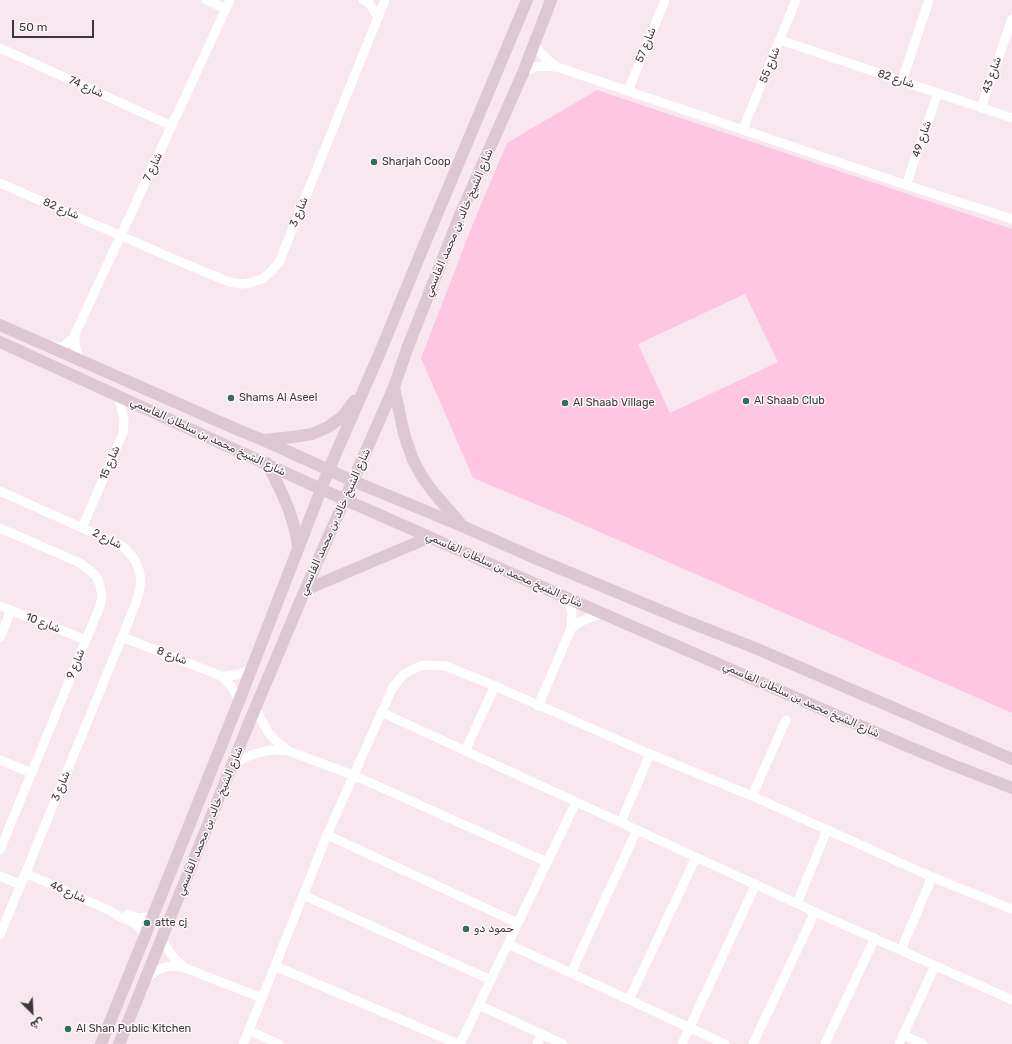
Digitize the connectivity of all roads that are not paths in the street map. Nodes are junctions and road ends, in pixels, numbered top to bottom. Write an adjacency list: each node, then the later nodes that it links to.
1 (206, 0): 11 (street)
2 (230, 0): 11 (street, شارع 7)
3 (385, 0): 10 (street); 12 (street, شارع 3)
4 (521, 0): 13 (street)
5 (527, 0): 13 (main road, شارع الشيخ خالد بن محمد القاسمي)
6 (551, 0): 16 (main road, شارع الشيخ خالد بن محمد القاسمي)
7 (665, 0): 21 (street, شارع 57)
8 (796, 0): 15 (street, شارع 55)
9 (929, 0): 20 (street)
10 (366, 2): 12 (street)
11 (226, 9): 25 (street, شارع 7)
12 (378, 17): 30 (street, شارع 3)
13 (519, 19): 37 (main road, شارع الشيخ خالد بن محمد القاسمي)
14 (1012, 19): 23 (street, شارع 43)
15 (780, 40): 20 (street, شارع 82); 26 (street, شارع 55)
16 (534, 42): 18 (street); 19 (main road, شارع الشيخ خالد بن محمد القاسمي)
17 (0, 49): 25 (street, شارع 74)
18 (557, 67): 19 (street); 21 (street)
19 (523, 73): 36 (main road, شارع الشيخ خالد بن محمد القاسمي)
20 (902, 81): 22 (street, شارع 82)
21 (628, 91): 26 (street)
22 (938, 93): 23 (street, شارع 82); 28 (street, شارع 49)
23 (981, 108): 24 (street, شارع 82)
24 (1012, 118)
25 (172, 126): 30 (street, شارع 7)
26 (743, 129): 28 (street)
27 (0, 183): 30 (street, شارع 82)
28 (906, 185): 29 (street)
29 (1012, 219)
30 (121, 235): 32 (street, شارع 7)
31 (0, 326): 34 (main road, شارع الشيخ محمد بن سلطان القاسمي)
32 (75, 334): 34 (street, شارع 7); 35 (street)
33 (0, 342): 38 (main road, شارع الشيخ محمد بن سلطان القاسمي)
34 (51, 347): 35 (main road, شارع الشيخ محمد بن سلطان القاسمي)
35 (83, 362): 39 (main road, شارع الشيخ محمد بن سلطان القاسمي)
36 (394, 387): 42 (main road, شارع الشيخ خالد بن محمد القاسمي); 46 (main road)
37 (365, 388): 39 (main road); 41 (main road, شارع الشيخ خالد بن محمد القاسمي)
38 (118, 395): 40 (main road, شارع الشيخ محمد بن سلطان القاسمي); 48 (street, شارع 15)
39 (263, 440): 41 (main road, شارع الشيخ محمد بن سلطان القاسمي)
40 (267, 463): 43 (main road, شارع الشيخ محمد بن سلطان القاسمي); 50 (main road)
41 (329, 469): 42 (main road, شارع الشيخ محمد بن سلطان القاسمي); 43 (main road, شارع الشيخ خالد بن محمد القاسمي)
42 (353, 481): 45 (main road, شارع الشيخ خالد بن محمد القاسمي); 46 (main road, شارع الشيخ محمد بن سلطان القاسمي)
43 (321, 489): 45 (main road, شارع الشيخ محمد بن سلطان القاسمي); 50 (main road, شارع الشيخ خالد بن محمد القاسمي)
44 (0, 491): 48 (street, شارع 2)
45 (345, 499): 49 (main road, شارع الشيخ محمد بن سلطان القاسمي); 51 (main road, شارع الشيخ خالد بن محمد القاسمي)
46 (462, 526): 71 (main road, شارع الشيخ محمد بن سلطان القاسمي)
47 (0, 528): 59 (street, شارع 9)
48 (82, 528): 57 (street, شارع 2)
49 (430, 537): 51 (main road); 52 (main road, شارع الشيخ محمد بن سلطان القاسمي)
50 (298, 547): 60 (main road, شارع الشيخ خالد بن محمد القاسمي)
51 (306, 590): 65 (main road, شارع الشيخ خالد بن محمد القاسمي)
52 (567, 598): 55 (main road, شارع الشيخ محمد بن سلطان القاسمي); 56 (street)
53 (0, 606): 54 (street, شارع 10)
54 (11, 610): 58 (street); 59 (street, شارع 10)
55 (603, 613): 56 (street); 76 (main road, شارع الشيخ محمد بن سلطان القاسمي)
56 (571, 630): 64 (street)
57 (122, 637): 61 (street, شارع 8); 86 (street, شارع 3)
58 (0, 638)
59 (86, 640): 74 (street, شارع 9)
60 (252, 668): 61 (street, شارع 8); 63 (main road, شارع الشيخ خالد بن محمد القاسمي)
61 (222, 676): 63 (street)
62 (495, 686): 64 (street); 66 (street); 69 (street)
63 (239, 701): 96 (main road, شارع الشيخ خالد بن محمد القاسمي)
64 (538, 706): 70 (street)
65 (256, 707): 68 (street); 73 (main road, شارع الشيخ خالد بن محمد القاسمي)
66 (381, 712): 69 (street); 75 (street)
67 (786, 720): 77 (street)
68 (288, 751): 73 (street); 75 (street)
69 (465, 751): 78 (street)
70 (650, 754): 77 (street); 79 (street)
71 (1012, 759)
72 (0, 760): 74 (street)
73 (232, 766): 100 (main road, شارع الشيخ خالد بن محمد القاسمي)
74 (32, 773): 83 (street, شارع 9)
75 (353, 775): 82 (street); 85 (street)
76 (1012, 788)
77 (752, 796): 81 (street)
78 (576, 802): 79 (street); 85 (street)
79 (621, 822): 80 (street)
80 (637, 830): 84 (street); 107 (street)
81 (827, 830): 88 (street); 92 (street)
82 (328, 835): 91 (street); 97 (street)
83 (0, 850)
84 (696, 857): 89 (street); 111 (street)
85 (547, 862): 97 (street)
86 (25, 873): 90 (street, شارع 3); 94 (street, شارع 46)
87 (0, 876): 90 (street)
88 (932, 878): 93 (street); 103 (street)
89 (756, 884): 92 (street); 114 (street)
90 (21, 885): 98 (street, شارع 3)
91 (303, 895): 104 (street); 109 (street)
92 (797, 903): 95 (street)
93 (1012, 909)
94 (111, 911): 96 (street, شارع 46); 99 (street, شارع 46)
95 (815, 912): 101 (street); 127 (street)
96 (154, 915): 99 (main road, شارع الشيخ خالد بن محمد القاسمي)
97 (518, 923): 102 (street)
98 (0, 935)
99 (144, 938): 118 (main road, شارع الشيخ خالد بن محمد القاسمي)
100 (162, 938): 106 (street); 108 (main road, شارع الشيخ خالد بن محمد القاسمي)
101 (875, 938): 103 (street); 128 (street)
102 (508, 944): 107 (street); 109 (street)
103 (901, 950): 105 (street)
104 (275, 966): 110 (street); 122 (street)
105 (935, 966): 112 (street); 117 (street)
106 (185, 968): 108 (street); 110 (street)
107 (571, 973): 111 (street)
108 (145, 979): 119 (main road, شارع الشيخ خالد بن محمد القاسمي)
109 (491, 980): 113 (street)
110 (262, 998): 115 (street)
111 (629, 1000): 114 (street)
112 (1012, 1000)
113 (479, 1005): 116 (street); 122 (street)
114 (689, 1028): 125 (street); 126 (street)
115 (248, 1030): 120 (street); 121 (street)
116 (542, 1034): 123 (street); 124 (street)
117 (903, 1035): 129 (street); 130 (street)
118 (101, 1044)
119 (119, 1044)
120 (243, 1044)
121 (279, 1044)
122 (459, 1044)
123 (537, 1044)
124 (563, 1044)
125 (682, 1044)
126 (725, 1044)
127 (753, 1044)
128 (825, 1044)
129 (899, 1044)
130 (923, 1044)

